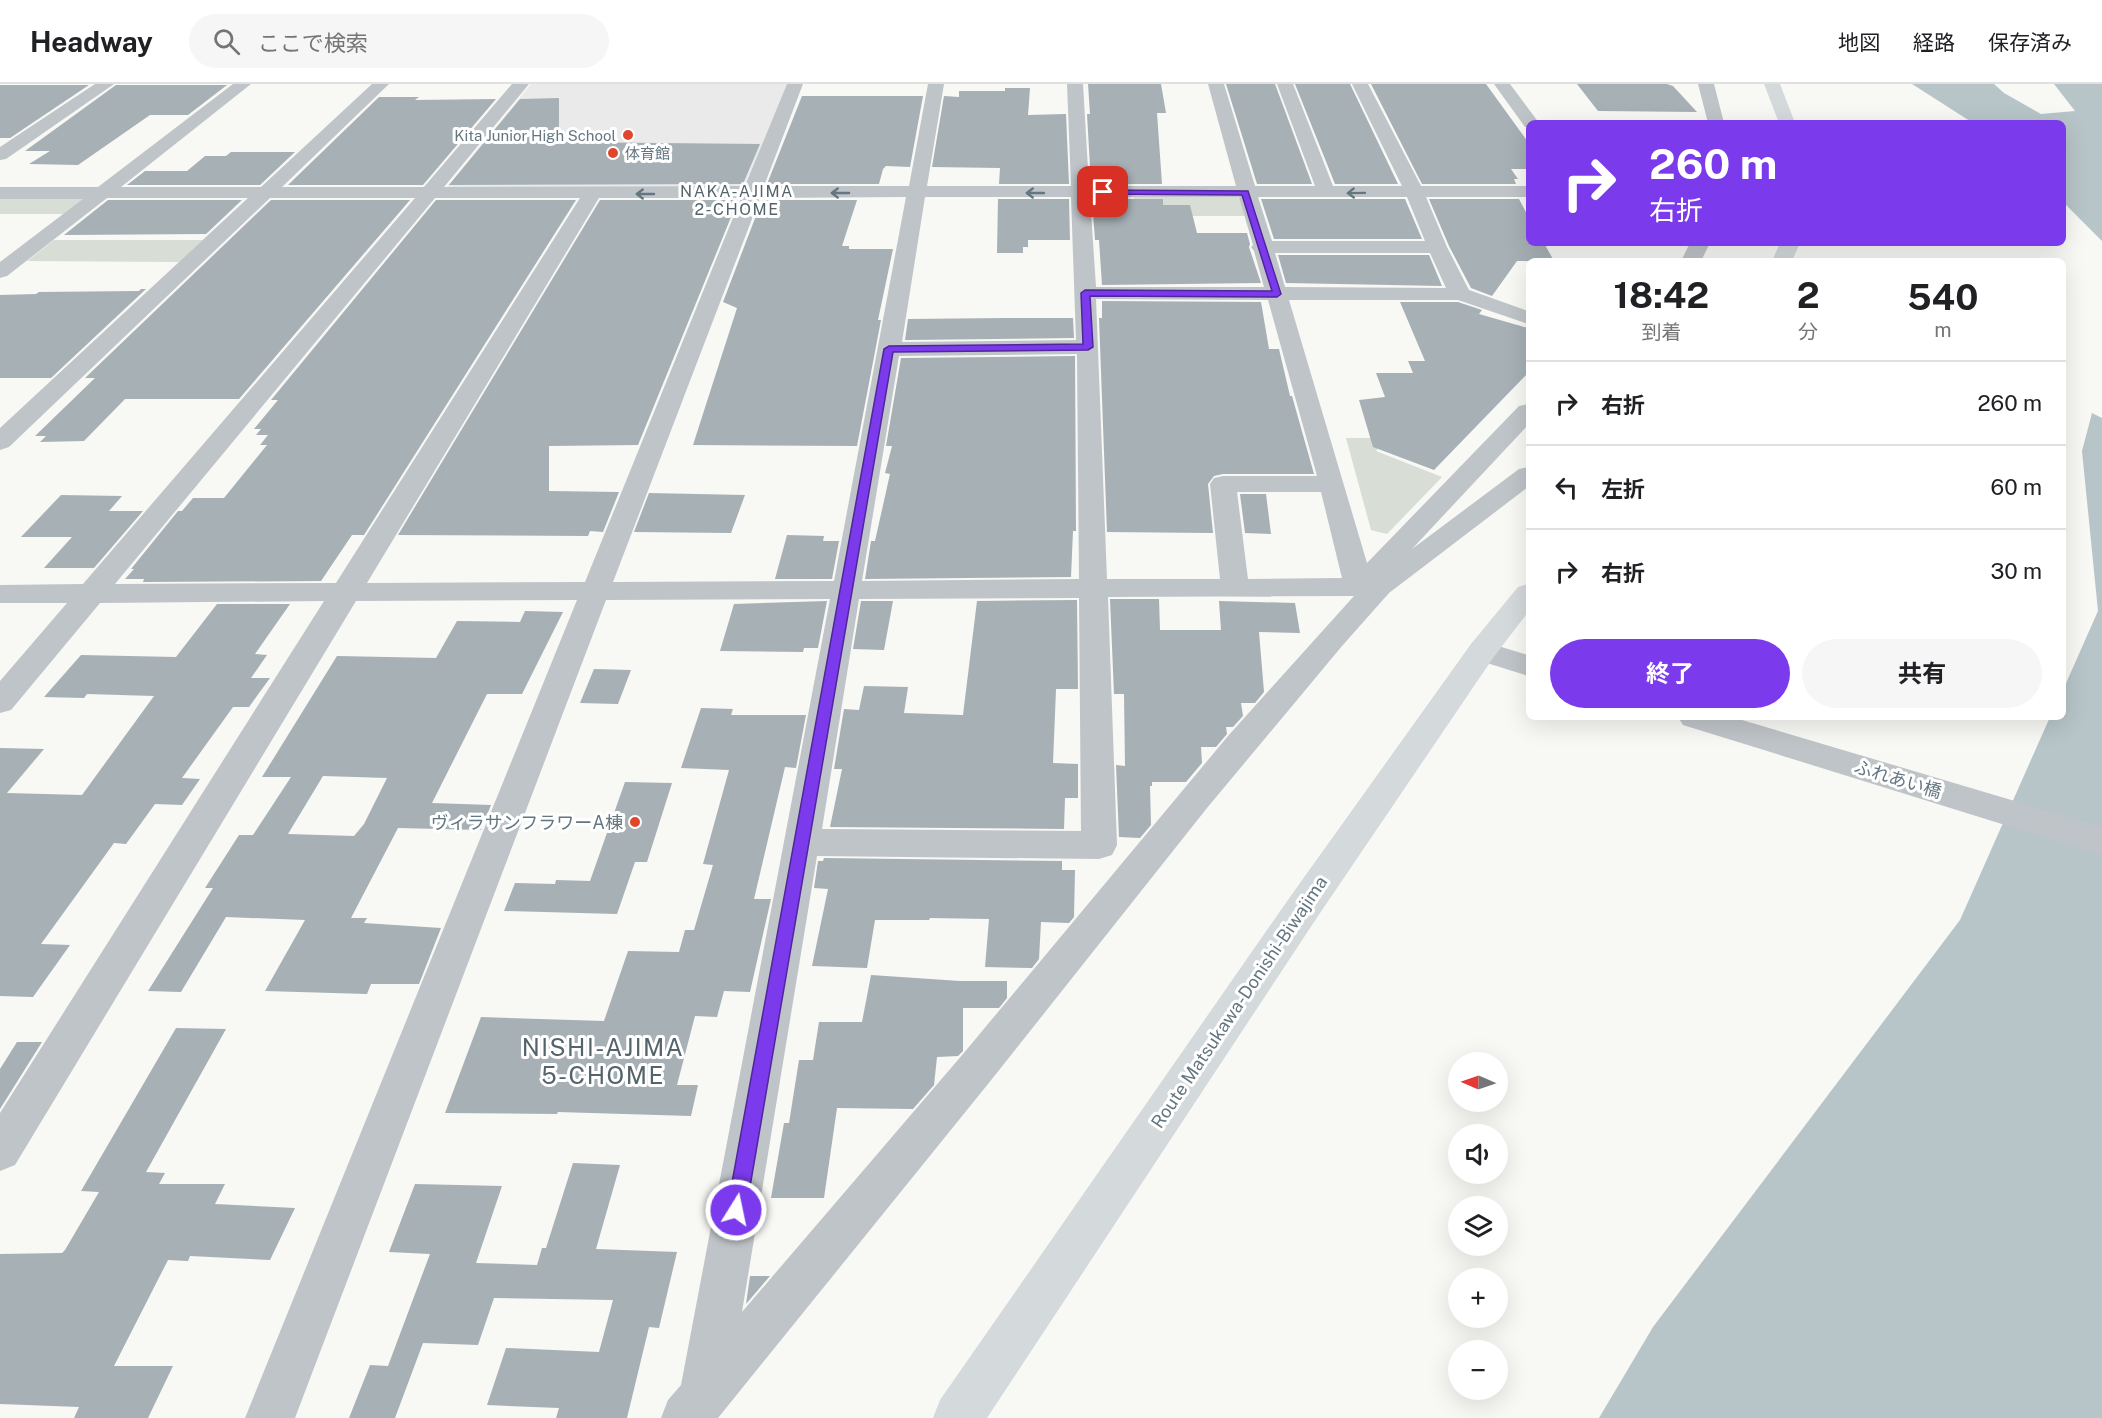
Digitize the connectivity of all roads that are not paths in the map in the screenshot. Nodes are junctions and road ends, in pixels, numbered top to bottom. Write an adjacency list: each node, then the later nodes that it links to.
1 (106, 84): 17 (street)
2 (243, 84): 23 (street)
3 (381, 84): 27 (street)
4 (521, 84): 28 (street)
5 (795, 84): 24 (street)
6 (936, 84): 25 (street)
7 (1075, 84): 19 (street)
8 (1216, 84): 20 (street)
9 (1286, 84): 26 (street)
10 (1360, 84): 21 (street)
11 (1502, 84): 14 (street)
12 (1706, 84): 15 (street)
13 (1772, 84): 16 (main road)
14 (1528, 120)
15 (1715, 120)
16 (1786, 120)
17 (0, 154)
18 (1526, 191): 21 (street)
19 (1079, 192): 20 (street); 25 (street, one-way to 25); 33 (street)
20 (1245, 192): 26 (street); 30 (street)
21 (1415, 192): 26 (street, one-way to 26); 31 (street)
22 (0, 193): 23 (street)
23 (102, 193): 27 (street); 32 (street)
24 (753, 193): 25 (street, one-way to 24); 29 (street, one-way to 29); 47 (street)
25 (916, 193): 38 (street)
26 (1328, 193)
27 (265, 194): 28 (street); 40 (street)
28 (429, 194): 29 (street); 50 (street)
29 (592, 194): 48 (street)
30 (1262, 247): 31 (street); 34 (street)
31 (1437, 247): 35 (street)
32 (0, 272)
33 (1085, 293): 34 (street); 37 (street)
34 (1277, 294): 35 (street); 42 (street)
35 (1460, 294): 36 (street)
36 (1526, 317)
37 (1088, 347): 38 (street); 44 (street)
38 (889, 349): 46 (street)
39 (1526, 413): 43 (street)
40 (0, 442)
41 (1526, 476): 43 (street)
42 (1332, 484): 43 (street); 45 (street)
43 (1369, 587): 45 (street); 59 (street)
44 (1092, 588): 45 (street); 46 (street); 57 (street)
45 (1235, 588)
46 (845, 590): 47 (street); 57 (street)
47 (596, 591): 48 (street); 60 (street)
48 (344, 592): 50 (street); 58 (street)
49 (0, 594): 50 (street)
50 (91, 594): 54 (street)
51 (1526, 596): 52 (main road, Route Matsukawa-Donishi-Biwajima)
52 (1482, 651): 53 (street); 61 (main road, Route Matsukawa-Donishi-Biwajima)
53 (1526, 665)
54 (0, 702)
55 (1704, 720): 56 (street, ふれあい橋)
56 (2102, 841)
57 (801, 842): 59 (street)
58 (0, 1151)
59 (695, 1406)
60 (270, 1418)
61 (958, 1418)

